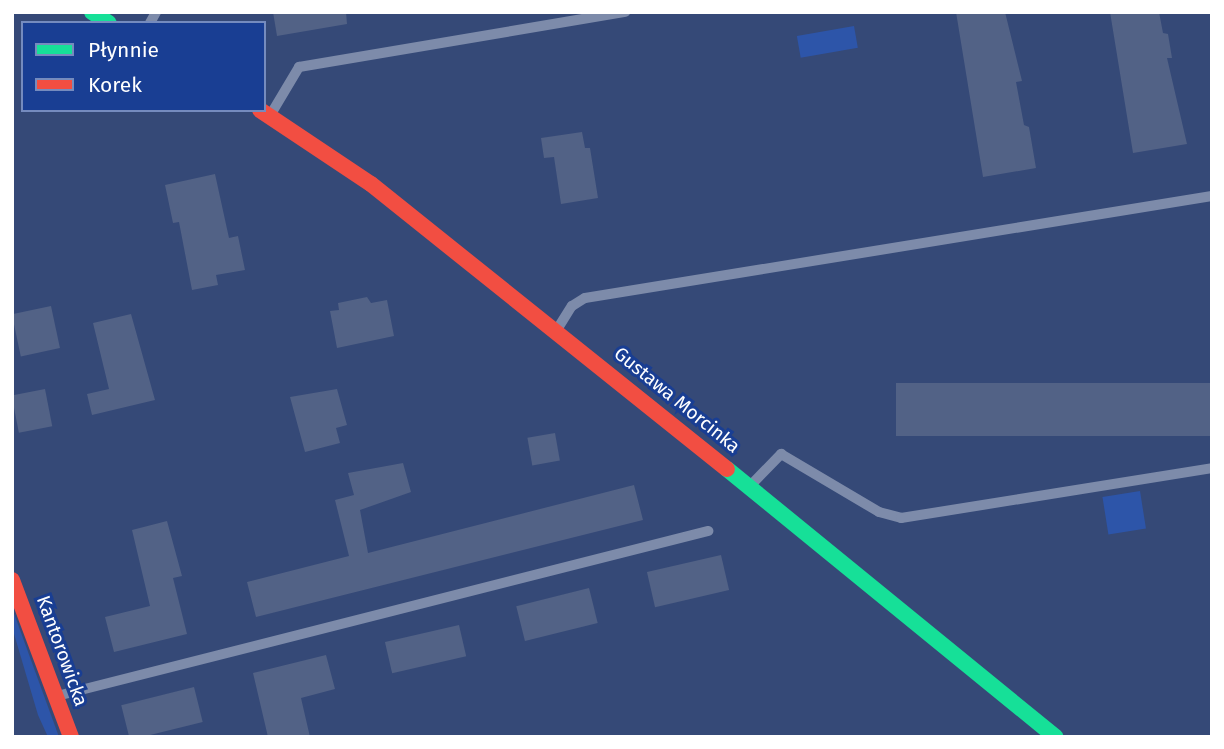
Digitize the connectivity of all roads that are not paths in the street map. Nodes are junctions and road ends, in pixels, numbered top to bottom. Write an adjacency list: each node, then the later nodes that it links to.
1 (625, 12): 2 (lane)
2 (266, 112)
3 (265, 113): 5 (street, Gustawa Morcinka)
4 (1212, 196): 5 (lane)
5 (556, 330): 7 (street, Gustawa Morcinka)
6 (1212, 468): 7 (lane)
7 (750, 487): 12 (street, Gustawa Morcinka)
8 (708, 531): 10 (lane)
9 (12, 580): 10 (street, Kantorowicka)
10 (57, 696): 11 (street, Kantorowicka)
11 (71, 737)
12 (1056, 737)

